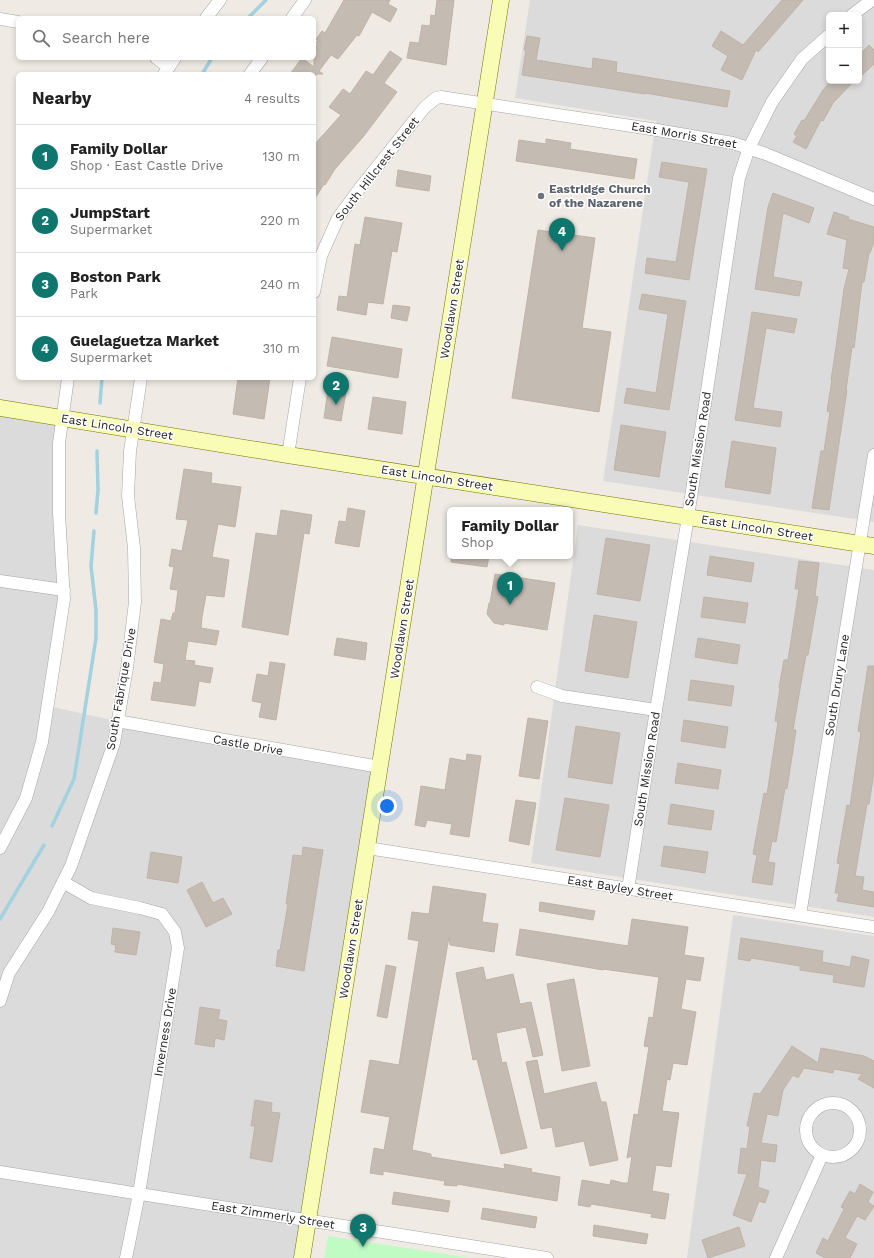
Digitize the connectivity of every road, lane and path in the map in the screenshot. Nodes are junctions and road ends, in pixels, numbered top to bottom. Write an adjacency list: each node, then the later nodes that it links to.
1 (220, 0): 6 (street)
2 (306, 0): 7 (street)
3 (501, 0): 15 (street, Woodlawn Street)
4 (872, 0): 5 (street)
5 (856, 12)
6 (208, 16)
7 (294, 16)
8 (0, 19): 9 (street)
9 (16, 22)
10 (826, 38): 16 (street, South Mission Road)
11 (160, 60): 13 (street)
12 (260, 60): 14 (street)
13 (170, 66)
14 (252, 72)
15 (484, 103): 16 (street, East Morris Street); 18 (street, South Hillcrest Street); 27 (street, Woodlawn Street)
16 (749, 148): 17 (street, East Morris Street); 28 (street, South Mission Road)
17 (874, 199)
18 (316, 282)
19 (68, 380): 23 (street)
20 (141, 380): 24 (street, South Fabrique Drive)
21 (300, 380): 25 (street)
22 (0, 408): 23 (street, East Lincoln Street)
23 (62, 418): 24 (street, East Lincoln Street); 31 (street)
24 (133, 430): 25 (street, East Lincoln Street); 34 (street, South Fabrique Drive)
25 (288, 455): 27 (street, East Lincoln Street)
26 (874, 455): 29 (street, South Drury Lane)
27 (427, 476): 28 (street, East Lincoln Street); 35 (street, Woodlawn Street)
28 (688, 517): 29 (street, East Lincoln Street); 33 (street, South Mission Road)
29 (867, 545): 40 (street, South Drury Lane)
30 (0, 581): 31 (street)
31 (64, 590): 36 (street)
32 (537, 687): 33 (street)
33 (656, 710): 39 (street, South Mission Road)
34 (117, 721): 35 (street, Castle Drive); 38 (street, South Fabrique Drive)
35 (380, 767): 37 (street, Woodlawn Street)
36 (2, 842)
37 (367, 848): 39 (street, East Bayley Street); 46 (street, Woodlawn Street)
38 (63, 882): 42 (street, South Fabrique Drive); 45 (street, Inverness Drive)
39 (628, 889): 40 (street, East Bayley Street)
40 (800, 915): 41 (street, East Bayley Street)
41 (874, 927)
42 (0, 1001)
43 (822, 1155): 43 (street); 50 (street)
44 (0, 1172): 45 (street, East Zimmerly Street)
45 (138, 1194): 46 (street, East Zimmerly Street); 47 (street, Inverness Drive)
46 (308, 1221): 48 (street, Woodlawn Street); 49 (street, East Zimmerly Street)
47 (126, 1258)
48 (302, 1258)
49 (547, 1258)
50 (776, 1258)

